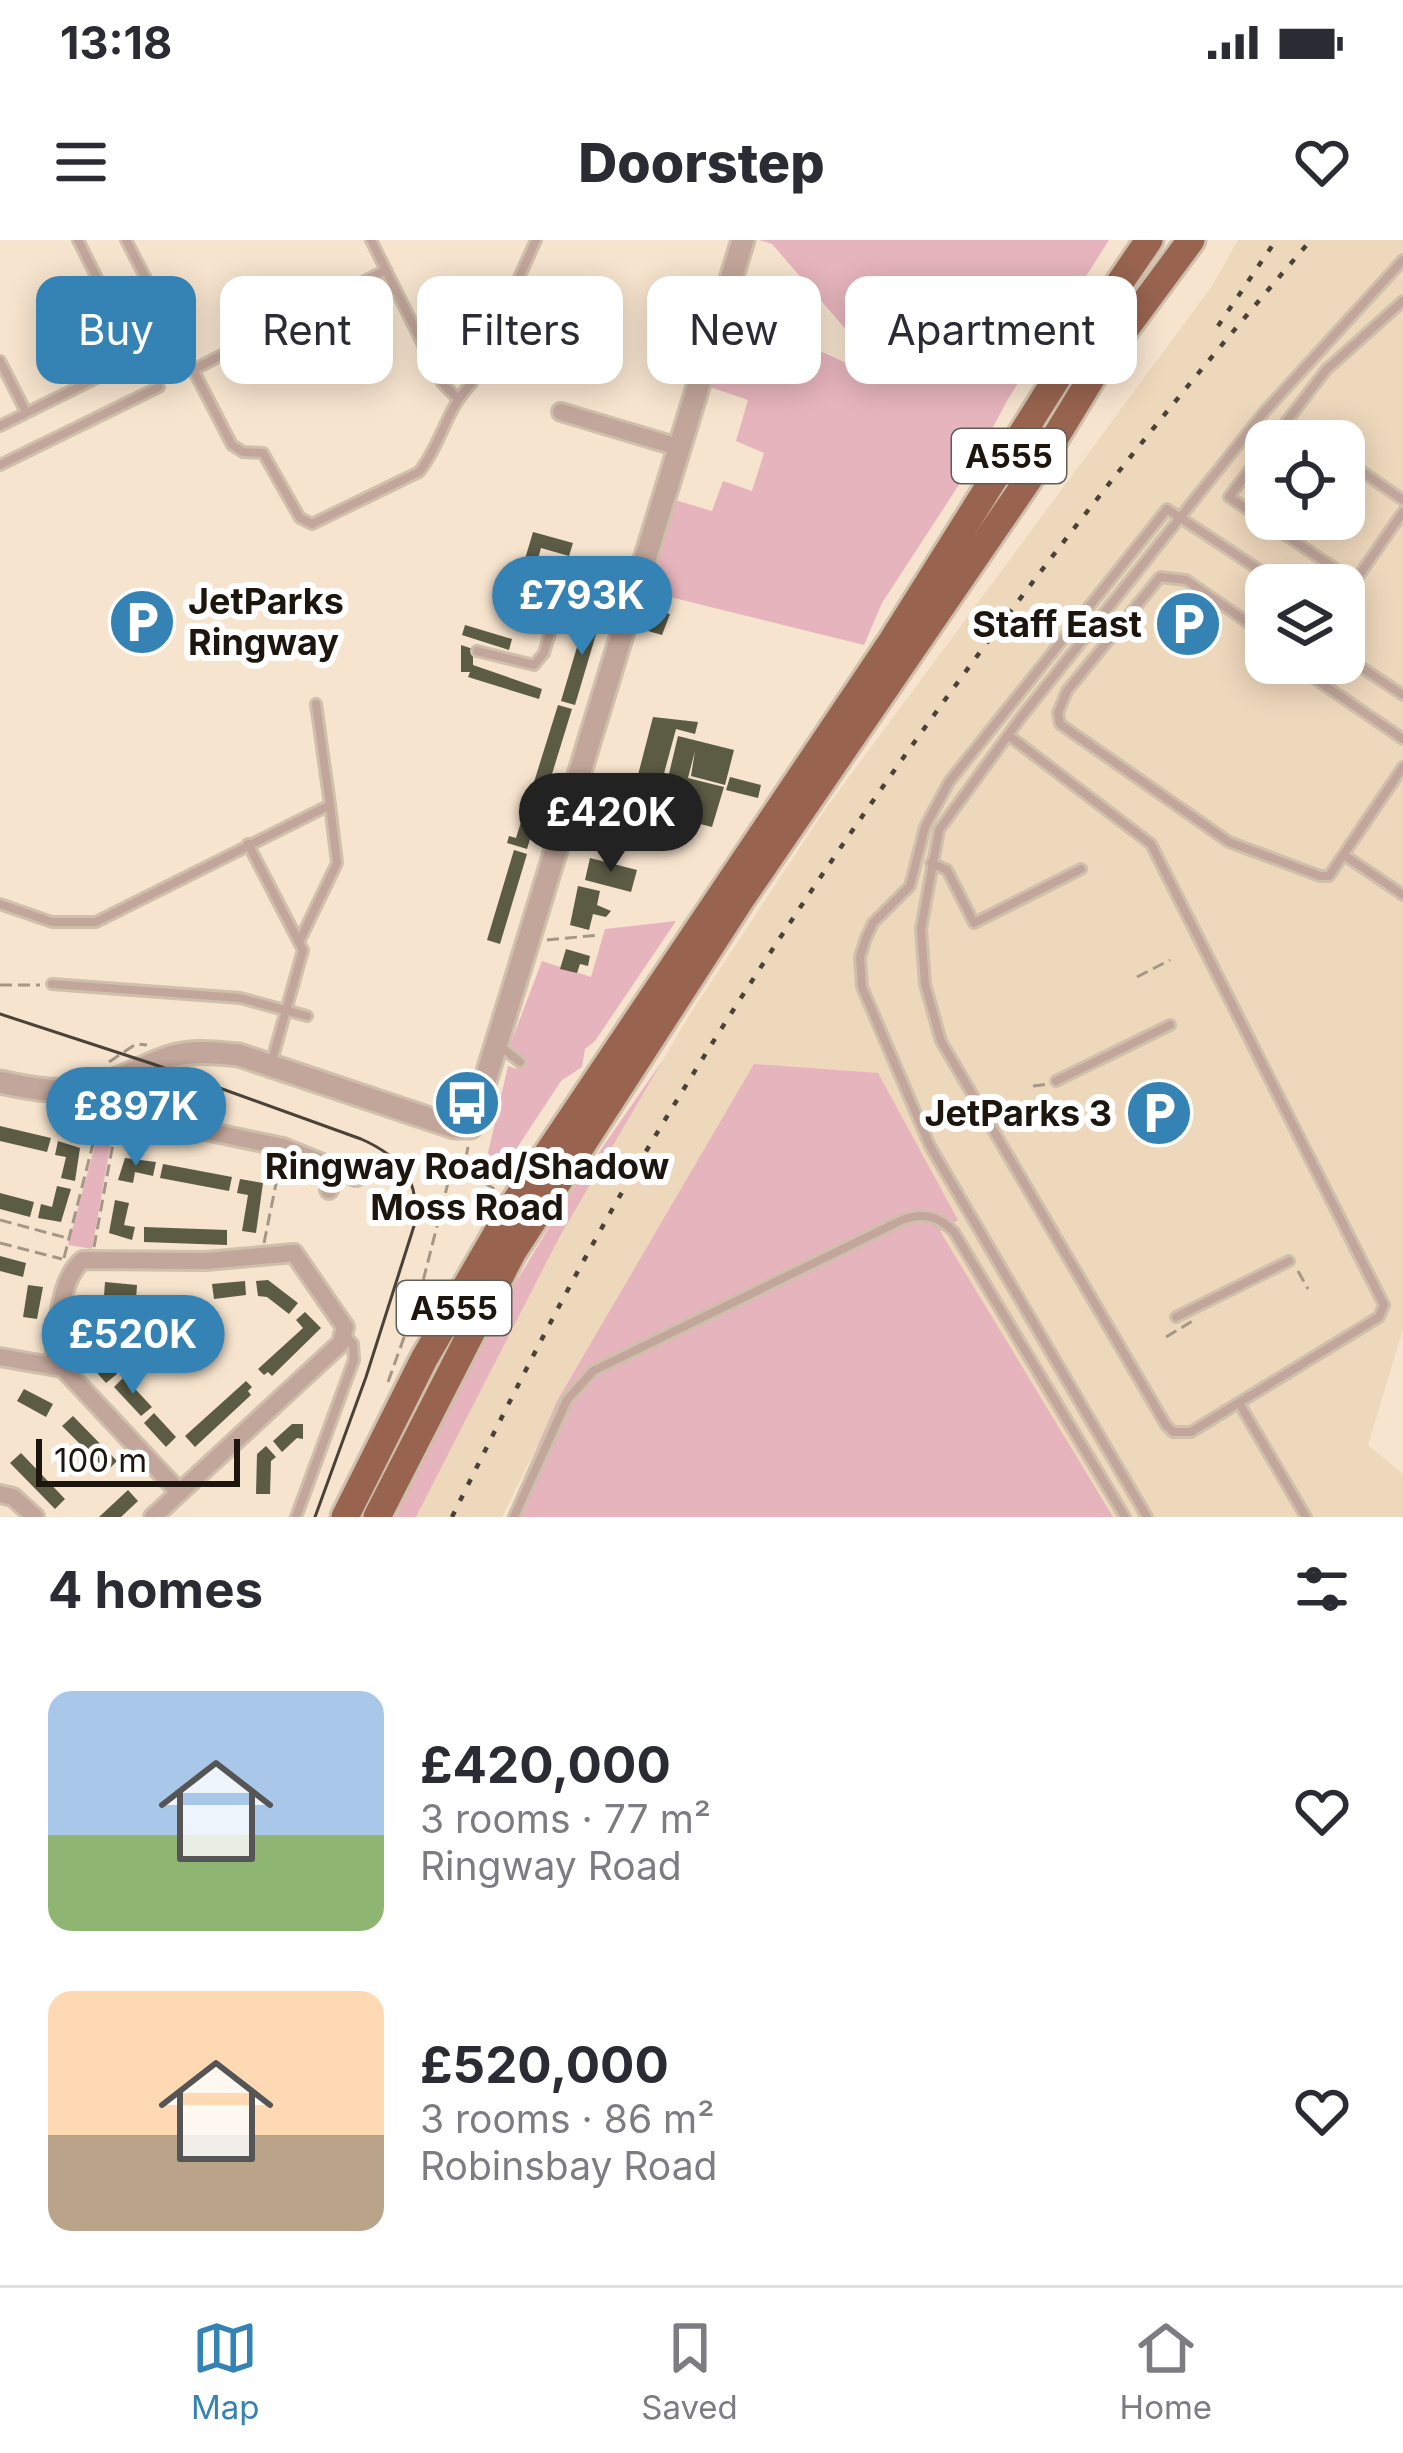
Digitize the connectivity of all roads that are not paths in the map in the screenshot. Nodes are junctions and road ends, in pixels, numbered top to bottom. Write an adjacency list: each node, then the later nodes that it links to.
1 (78, 240): 10 (lane)
2 (126, 240): 11 (lane)
3 (371, 240): 9 (lane)
4 (536, 240): 18 (lane)
5 (742, 240): 23 (street)
6 (1149, 240): 78 (highway, A555)
7 (1191, 240): 79 (highway, A555)
8 (1403, 260): 30 (lane)
9 (386, 269): 14 (lane); 18 (lane)
10 (96, 276)
11 (145, 276)
12 (1403, 301): 21 (lane)
13 (0, 361): 19 (lane)
14 (196, 368)
15 (196, 376): 18 (lane)
16 (83, 384): 19 (lane)
17 (159, 387): 24 (lane)
18 (458, 398)
19 (26, 412): 22 (lane)
20 (561, 412): 23 (street)
21 (1287, 420)
22 (0, 426)
23 (678, 447): 36 (street)
24 (0, 465)
25 (1365, 474): 27 (lane)
26 (1245, 476): 28 (lane)
27 (1403, 500)
28 (1245, 508)
29 (1403, 512): 34 (lane)
30 (1180, 518): 32 (lane); 43 (lane); 82 (lane)
31 (1293, 540): 33 (lane)
32 (1250, 564)
33 (1328, 564)
34 (1365, 567)
35 (565, 586): 36 (street); 38 (lane)
36 (630, 605): 58 (street)
37 (1245, 621): 48 (lane)
38 (477, 651)
39 (1365, 670): 41 (lane)
40 (1326, 684): 44 (lane)
41 (1403, 695)
42 (316, 704): 46 (lane)
43 (1008, 735): 49 (lane); 72 (lane)
44 (1403, 739)
45 (1400, 771): 48 (lane)
46 (330, 805): 47 (lane); 53 (lane)
47 (248, 844): 52 (lane); 53 (lane)
48 (1344, 855): 51 (lane)
49 (931, 863): 50 (lane); 72 (lane)
50 (1081, 869)
51 (1403, 895)
52 (0, 904)
53 (299, 942): 55 (lane)
54 (52, 984): 55 (lane)
55 (289, 1011): 56 (lane); 60 (lane)
56 (307, 1016)
57 (1170, 1024): 61 (lane)
58 (498, 1045): 59 (lane); 60 (street)
59 (520, 1063)
60 (270, 1066): 63 (street)
61 (1056, 1081)
62 (0, 1082): 63 (street)
63 (107, 1101): 64 (street)
64 (338, 1170): 65 (street); 66 (street)
65 (356, 1178)
66 (329, 1190)
67 (1291, 1263): 68 (lane)
68 (1176, 1316)
69 (342, 1328): 71 (street); 73 (street); 77 (lane)
70 (0, 1357): 71 (street)
71 (52, 1366): 73 (street)
72 (1239, 1403): 83 (lane)
73 (178, 1492): 76 (street)
74 (0, 1494): 75 (street)
75 (35, 1517)
76 (153, 1517)
77 (296, 1517)
78 (345, 1517)
79 (377, 1517)
80 (514, 1517): 81 (lane)
81 (1125, 1517)
82 (1147, 1517)
83 (1306, 1517)

